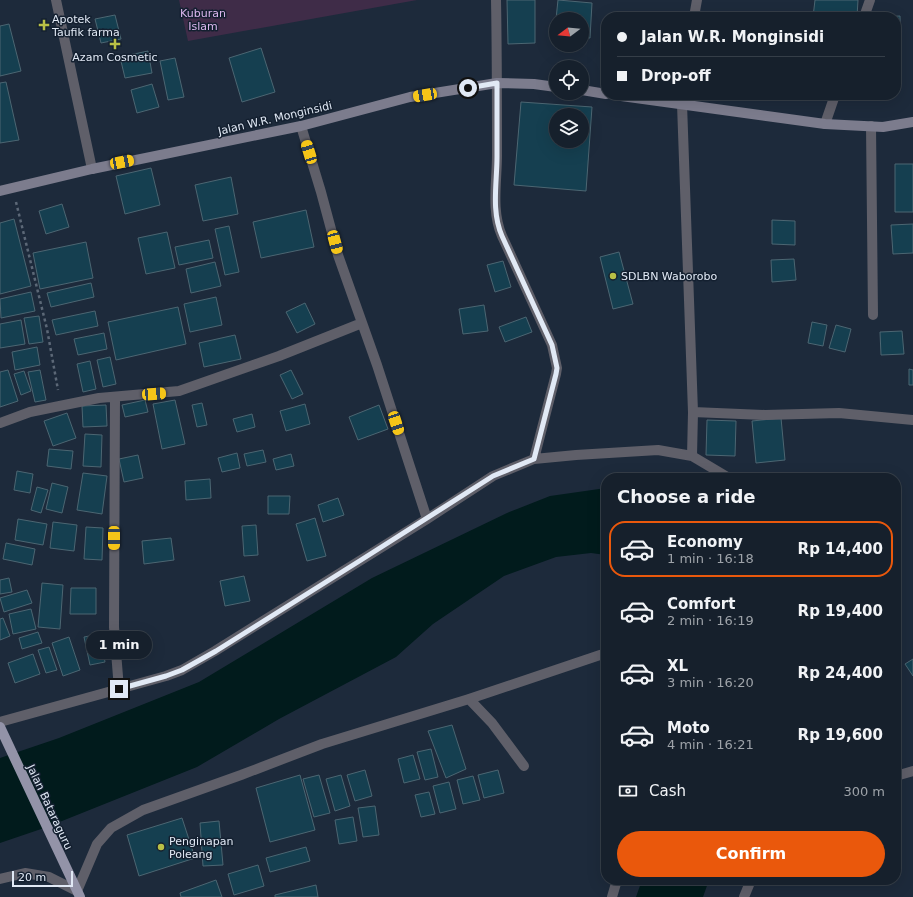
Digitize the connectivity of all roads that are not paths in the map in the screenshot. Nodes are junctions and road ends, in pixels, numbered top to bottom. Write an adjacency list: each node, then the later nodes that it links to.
1 (56, 0): 17 (street)
2 (496, 0): 7 (street)
3 (696, 0): 5 (street)
4 (870, 0): 6 (street)
5 (695, 12)
6 (866, 12)
7 (497, 83): 8 (main road, Jalan W.R. Monginsidi); 15 (main road, Jalan W.R. Monginsidi); 26 (street)
8 (549, 86)
9 (589, 91): 10 (main road)
10 (601, 93)
11 (682, 100): 14 (main road); 22 (street)
12 (833, 100): 14 (street)
13 (913, 122): 16 (main road)
14 (825, 124): 16 (main road)
15 (301, 126): 17 (main road, Jalan W.R. Monginsidi); 20 (street)
16 (871, 126): 19 (street)
17 (92, 169): 18 (main road, Jalan W.R. Monginsidi)
18 (0, 192)
19 (873, 315)
20 (362, 323): 21 (street); 28 (street)
21 (115, 397): 24 (street); 30 (street)
22 (693, 412): 23 (street); 25 (street)
23 (913, 420)
24 (0, 423)
25 (692, 456): 26 (street); 27 (street)
26 (534, 459): 28 (street)
27 (721, 473)
28 (427, 519): 30 (street)
29 (601, 655): 31 (street)
30 (119, 689): 32 (street)
31 (469, 699): 34 (street); 40 (street)
32 (0, 722)
33 (0, 727): 40 (main road, Jalan Bataraguru)
34 (524, 766)
35 (913, 771): 36 (street)
36 (901, 775)
37 (0, 879): 40 (street)
38 (616, 885): 41 (street)
39 (749, 885): 42 (street)
40 (78, 894)
41 (612, 897)
42 (744, 897)

